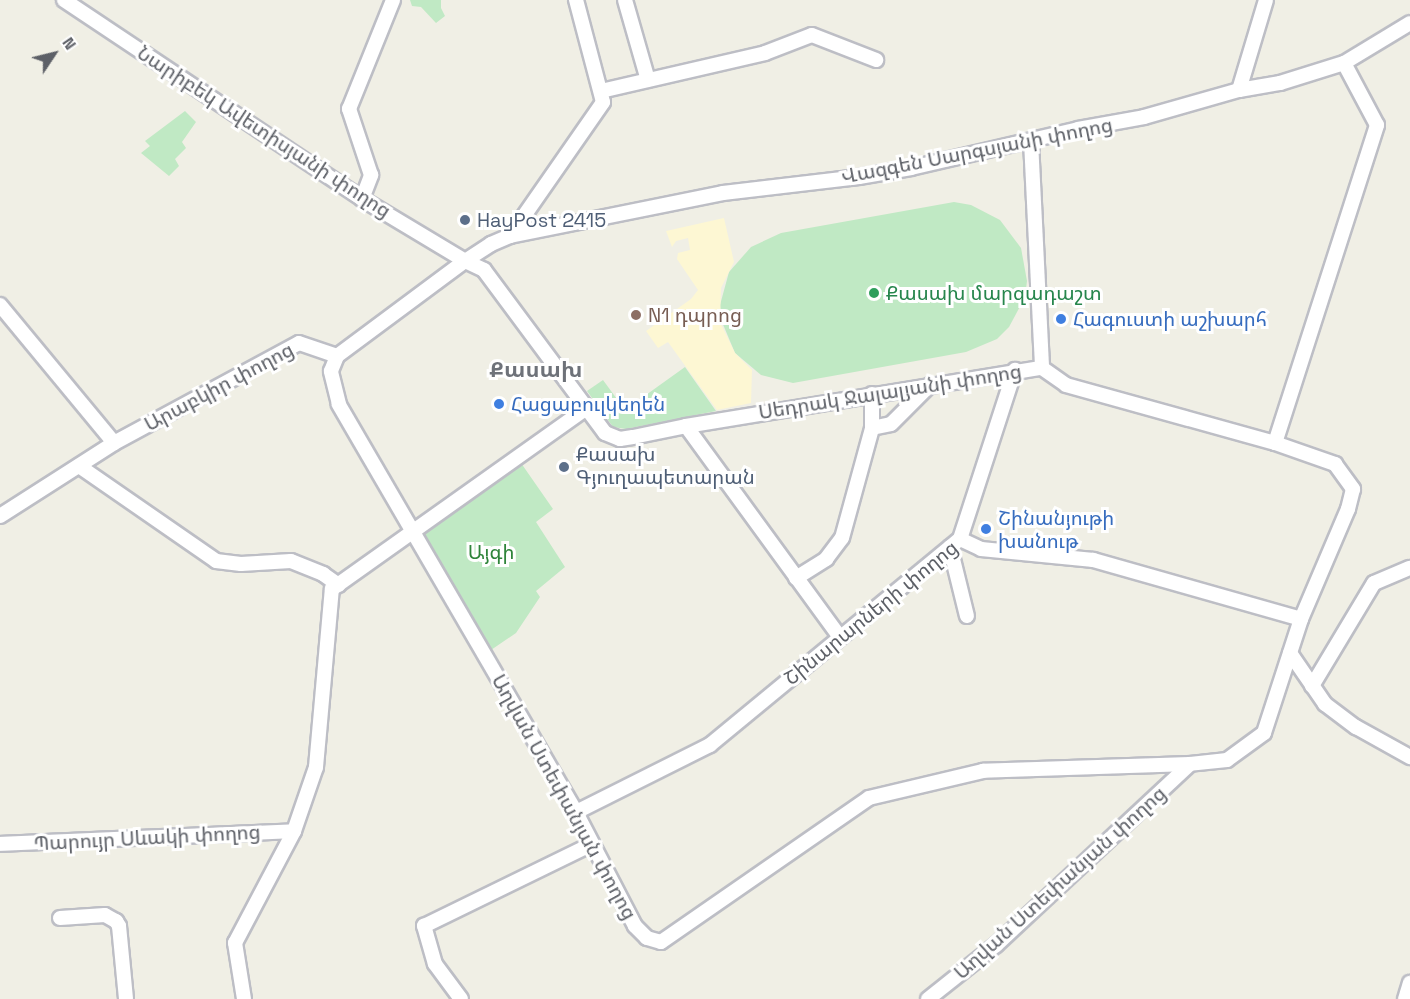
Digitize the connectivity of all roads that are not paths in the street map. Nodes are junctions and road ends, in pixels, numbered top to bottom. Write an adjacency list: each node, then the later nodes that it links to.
1 (64, 0): 13 (street, Նարիբեկ Ավետիսյանի փողոց)
2 (392, 0): 13 (street)
3 (576, 0): 11 (street)
4 (625, 0): 9 (street)
5 (1266, 0): 10 (street)
6 (1410, 23): 8 (street, Վազգեն Սարգսյանի փողոց)
7 (876, 60): 9 (street)
8 (1344, 63): 10 (street, Վազգեն Սարգսյանի փողոց); 25 (street)
9 (648, 81): 11 (street)
10 (1239, 90): 12 (street, Վազգեն Սարգսյանի փողոց)
11 (601, 91): 14 (street)
12 (1031, 141): 14 (street, Վազգեն Սարգսյանի փողոց); 18 (street)
13 (362, 199): 15 (street, Նարիբեկ Ավետիսյանի փողոց)
14 (510, 236): 15 (street, Վազգեն Սարգսյանի փողոց)
15 (465, 261): 17 (street); 22 (street, Սեդրակ Ջալալյանի փողոց)
16 (0, 305): 26 (street)
17 (337, 356): 26 (street, Արաբկիր փողոց); 30 (street, Աղվան Ստեփանյան փողոց)
18 (1042, 368): 19 (street, Սեդրակ Ջալալյանի փողոց); 25 (street, Սեդրակ Ջալալյանի փողոց)
19 (1015, 370): 20 (street, Սեդրակ Ջալալյանի փողոց); 31 (street)
20 (930, 385): 21 (street, Սեդրակ Ջալալյանի փողոց); 24 (street)
21 (872, 394): 23 (street, Սեդրակ Ջալալյանի փողոց); 24 (street)
22 (585, 409): 23 (street, Սեդրակ Ջալալյանի փողոց); 30 (street)
23 (686, 426): 33 (street)
24 (872, 428): 33 (street)
25 (1275, 442): 28 (street, Սեդրակ Ջալալյանի փողոց)
26 (114, 443): 27 (street, Արաբկիր փողոց)
27 (79, 466): 29 (street, Արաբկիր փողոց); 34 (street)
28 (1348, 509): 36 (street, Աղվան Ստեփանյան փողոց)
29 (0, 516)
30 (413, 533): 34 (street); 42 (street, Աղվան Ստեփանյան փողոց)
31 (955, 543): 35 (street); 36 (street, Շինարարների փողոց); 37 (street, Շինարարների փողոց)
32 (1410, 568): 39 (street)
33 (796, 578): 37 (street)
34 (339, 585): 43 (street)
35 (967, 616)
36 (1301, 619): 38 (street, Աղվան Ստեփանյան փողոց)
37 (840, 636): 42 (street, Շինարարների փողոց)
38 (1290, 653): 39 (street); 41 (street, Աղվան Ստեփանյան փողոց)
39 (1312, 686): 40 (street)
40 (1410, 757)
41 (1190, 764): 45 (street, Աղվան Ստեփանյան փողոց); 50 (street, Աղվան Ստեփանյան փողոց)
42 (576, 812): 45 (street, Աղվան Ստեփանյան փողոց)
43 (294, 831): 44 (street, Պարույր Սևակի փողոց); 48 (street)
44 (0, 844)
45 (592, 844): 49 (street)
46 (60, 918): 47 (street)
47 (126, 999)
48 (244, 999)
49 (461, 999)
50 (928, 999)

